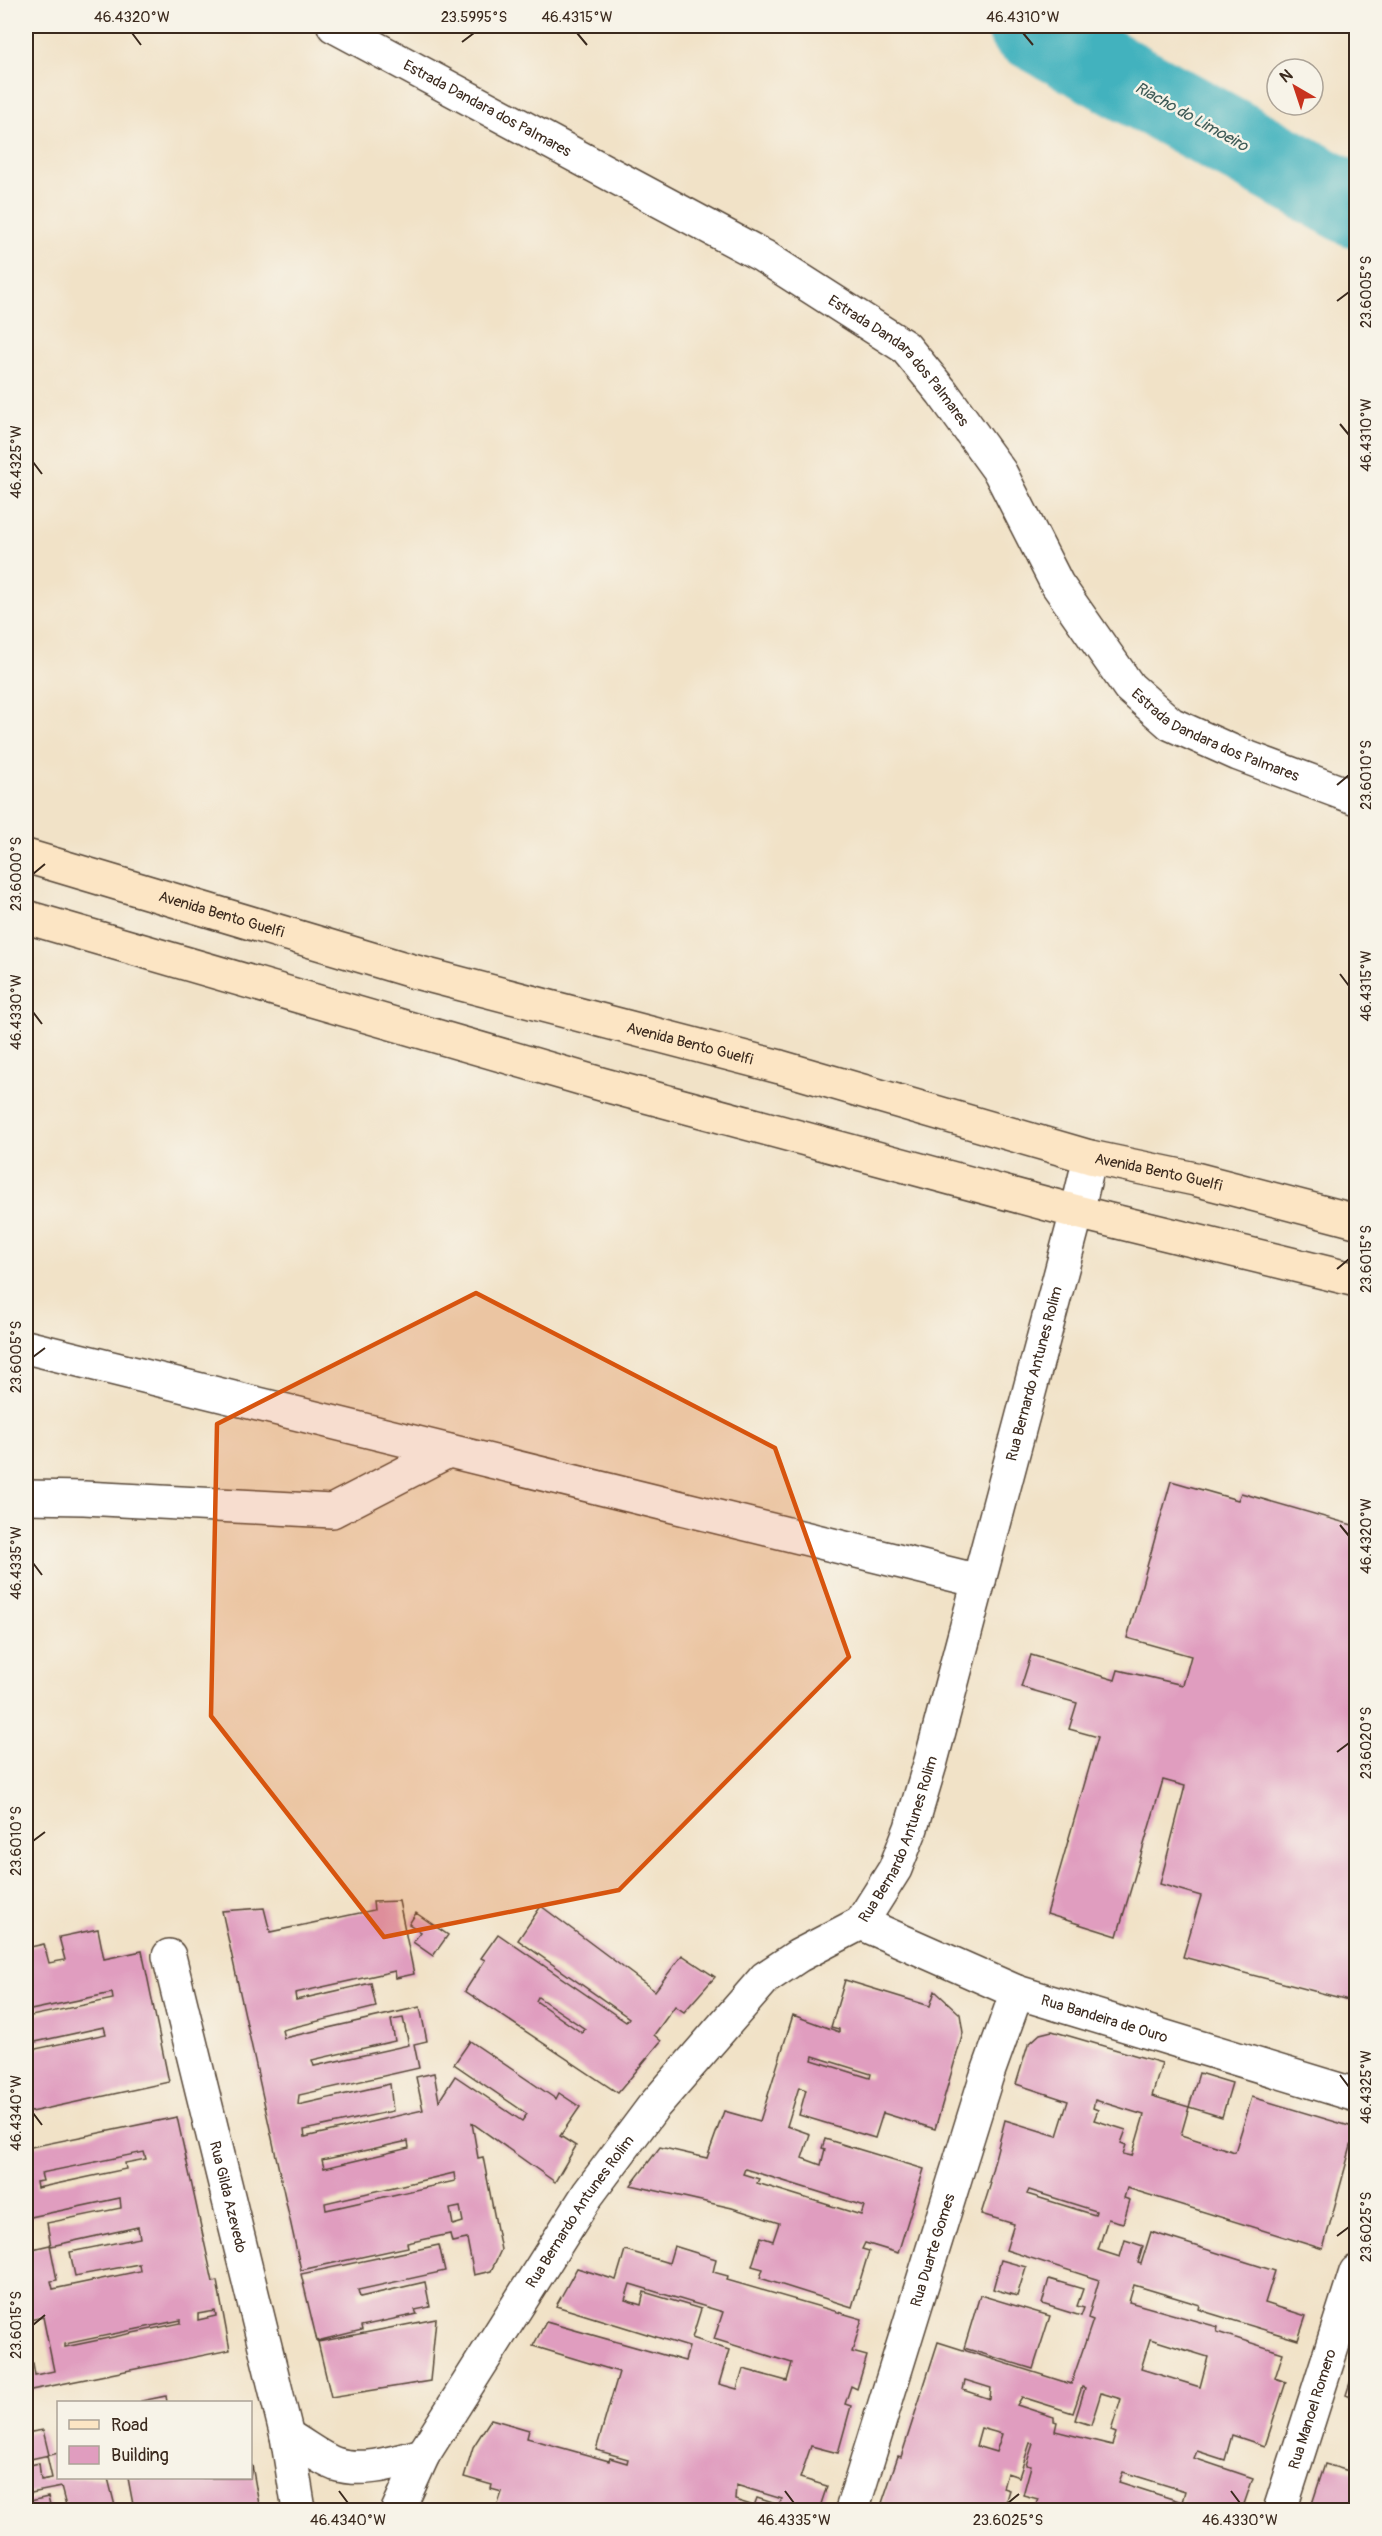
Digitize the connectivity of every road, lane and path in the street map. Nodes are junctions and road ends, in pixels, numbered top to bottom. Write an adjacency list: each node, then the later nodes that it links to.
1 (334, 26): 2 (street, Estrada Dandara dos Palmares)
2 (1356, 798)
3 (26, 856): 5 (main road, Avenida Bento Guelfi)
4 (26, 918): 6 (main road)
5 (1090, 1157): 6 (street, Rua Bernardo Antunes Rolim); 7 (main road, Avenida Bento Guelfi)
6 (1077, 1212): 8 (main road); 12 (street, Rua Bernardo Antunes Rolim)
7 (1356, 1221)
8 (1356, 1280)
9 (26, 1347): 10 (street)
10 (448, 1451): 11 (street); 12 (street)
11 (26, 1497)
12 (979, 1581): 13 (street, Rua Bernardo Antunes Rolim)
13 (861, 1923): 15 (street, Rua Bandeira de Ouro); 19 (street, Rua Bernardo Antunes Rolim)
14 (169, 1956): 18 (street, Rua Gilda Azevedo)
15 (1017, 1992): 16 (street, Rua Bandeira de Ouro); 22 (street, Rua Duarte Gomes)
16 (1356, 2095)
17 (1356, 2272): 23 (street, Rua Manoel Romero)
18 (287, 2436): 19 (street); 20 (street, Rua Gilda Azevedo)
19 (423, 2455): 21 (street, Rua Bernardo Antunes Rolim)
20 (299, 2511)
21 (398, 2511)
22 (852, 2511)
23 (1280, 2511)

